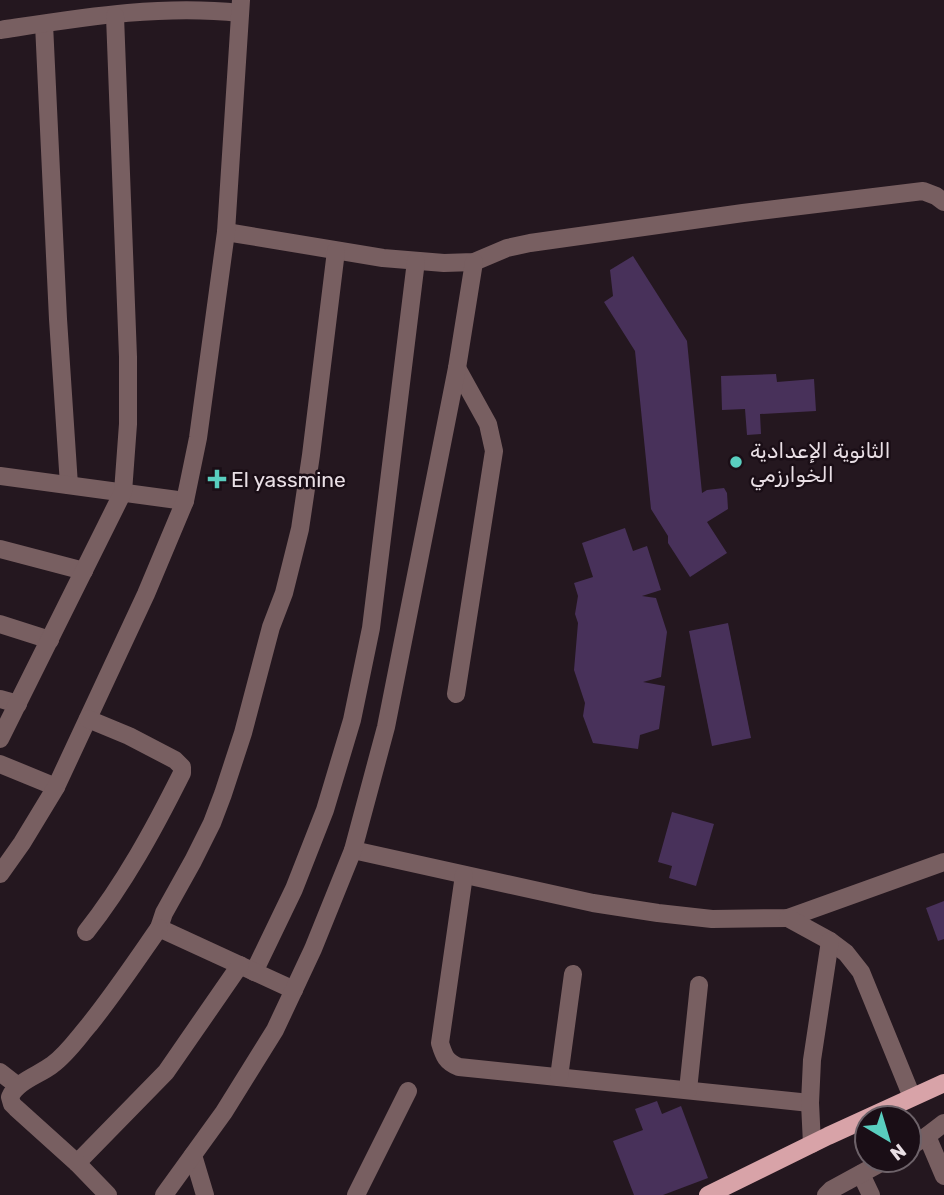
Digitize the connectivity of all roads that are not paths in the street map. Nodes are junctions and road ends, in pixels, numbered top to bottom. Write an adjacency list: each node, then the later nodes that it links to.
1 (211, 5): 2 (street); 3 (street)
2 (241, 7): 7 (street)
3 (115, 16): 4 (street); 14 (street)
4 (44, 24): 5 (street); 13 (street)
5 (0, 30)
6 (944, 201): 10 (street)
7 (226, 232): 8 (street); 15 (street)
8 (336, 251): 9 (street); 32 (street)
9 (416, 261): 10 (street); 35 (street)
10 (474, 262): 11 (street)
11 (457, 368): 20 (street); 27 (street)
12 (0, 476): 13 (street)
13 (69, 485): 14 (street)
14 (122, 492): 15 (street); 17 (street)
15 (185, 501): 23 (street)
16 (0, 549): 17 (street)
17 (84, 571): 19 (street)
18 (0, 624): 19 (street)
19 (50, 640): 22 (street)
20 (456, 694)
21 (0, 699): 22 (street)
22 (18, 704): 24 (street)
23 (88, 719): 26 (street); 33 (street)
24 (0, 739)
25 (0, 764): 26 (street)
26 (56, 787): 29 (street)
27 (353, 850): 30 (street); 38 (street)
28 (944, 862): 31 (street)
29 (0, 874)
30 (464, 875): 31 (street); 40 (street)
31 (788, 918): 34 (street)
32 (159, 928): 35 (street); 42 (street)
33 (86, 932)
34 (830, 941): 45 (street); 46 (street)
35 (247, 968): 38 (street); 52 (street)
36 (573, 974): 40 (street)
37 (699, 985): 43 (street)
38 (294, 990): 51 (street)
39 (0, 1072): 42 (street)
40 (559, 1077): 43 (street)
41 (944, 1083): 45 (main road)
42 (18, 1086): 52 (street)
43 (688, 1090): 46 (street)
44 (408, 1091): 58 (street)
45 (912, 1097): 50 (main road)
46 (810, 1103): 50 (street)
47 (944, 1123): 48 (street)
48 (927, 1136): 49 (street); 54 (street)
49 (923, 1138)
50 (813, 1144): 59 (main road)
51 (193, 1155): 56 (street); 57 (street)
52 (77, 1163): 55 (street)
53 (861, 1174): 60 (street); 61 (street)
54 (944, 1176)
55 (108, 1195)
56 (164, 1195)
57 (205, 1195)
58 (356, 1195)
59 (708, 1195)
60 (826, 1195)
61 (871, 1195)

